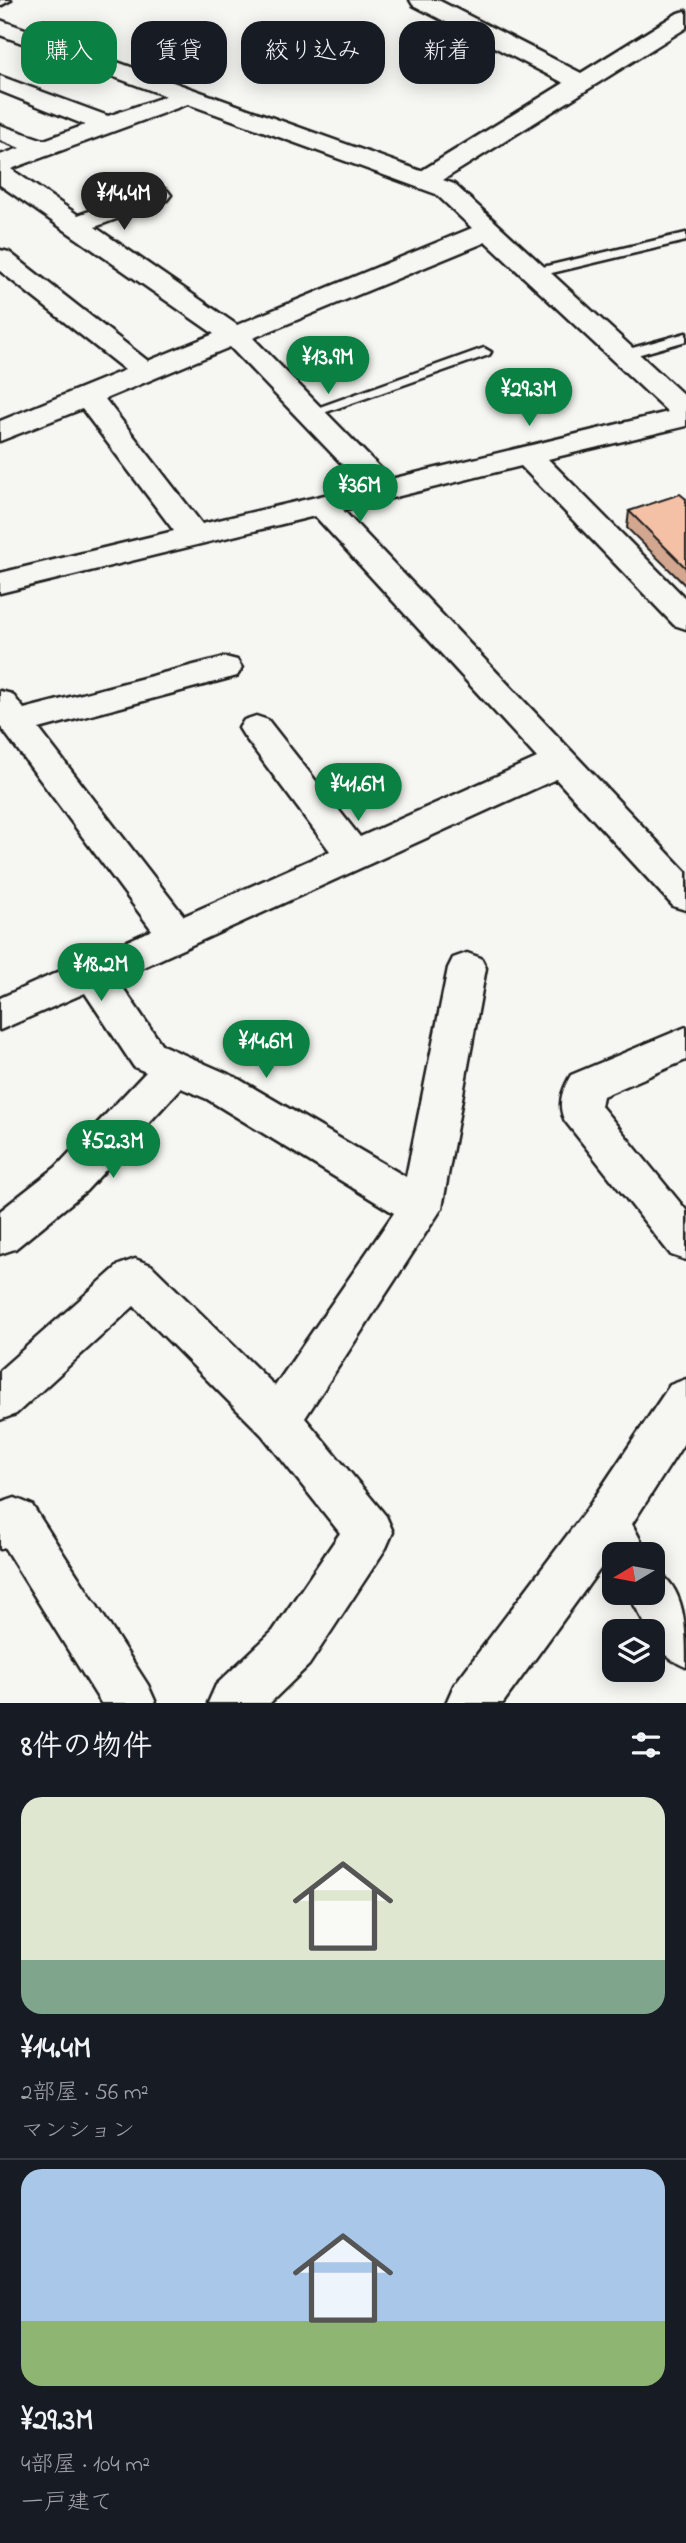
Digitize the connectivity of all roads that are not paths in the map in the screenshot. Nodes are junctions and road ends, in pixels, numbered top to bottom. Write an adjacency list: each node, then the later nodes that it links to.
1 (6, 0): 3 (lane)
2 (421, 0): 6 (street)
3 (0, 3)
4 (686, 18): 6 (street)
5 (0, 27): 8 (street)
6 (580, 82): 14 (street)
7 (0, 83): 9 (street)
8 (190, 95): 9 (street); 14 (street)
9 (108, 125): 11 (street)
10 (0, 132): 11 (street)
11 (43, 148): 12 (street)
12 (0, 164)
13 (0, 173): 16 (street)
14 (423, 181): 17 (street)
15 (158, 195): 16 (street)
16 (75, 225): 21 (street)
17 (489, 231): 20 (street); 21 (street)
18 (686, 237): 20 (lane)
19 (0, 258): 25 (street)
20 (535, 274): 24 (street)
21 (235, 336): 25 (street); 27 (street)
22 (686, 337): 24 (lane)
23 (484, 352): 27 (lane)
24 (623, 355): 28 (street)
25 (145, 372): 26 (street)
26 (88, 396): 29 (street); 33 (street)
27 (310, 413): 31 (street)
28 (686, 415): 30 (street)
29 (0, 432)
30 (527, 455): 31 (street); 35 (street)
31 (385, 491): 32 (street)
32 (323, 506): 33 (street); 39 (street)
33 (194, 537): 34 (street)
34 (0, 583)
35 (686, 618)
36 (225, 668): 37 (street)
37 (8, 712): 42 (street)
38 (256, 728): 40 (street)
39 (561, 762): 40 (street); 41 (street)
40 (354, 856): 42 (street)
41 (686, 896)
42 (178, 936): 44 (street)
43 (467, 968): 48 (street)
44 (93, 974): 45 (street); 47 (street)
45 (0, 1015)
46 (686, 1043): 50 (street)
47 (175, 1068): 48 (street); 49 (street)
48 (421, 1208): 53 (street)
49 (0, 1236)
50 (686, 1242)
51 (0, 1399): 53 (street)
52 (686, 1400): 55 (street)
53 (278, 1420): 59 (street)
54 (5, 1518): 58 (street)
55 (614, 1540): 60 (street)
56 (660, 1605): 57 (street)
57 (686, 1642)
58 (130, 1703)
59 (233, 1703)
60 (472, 1703)

